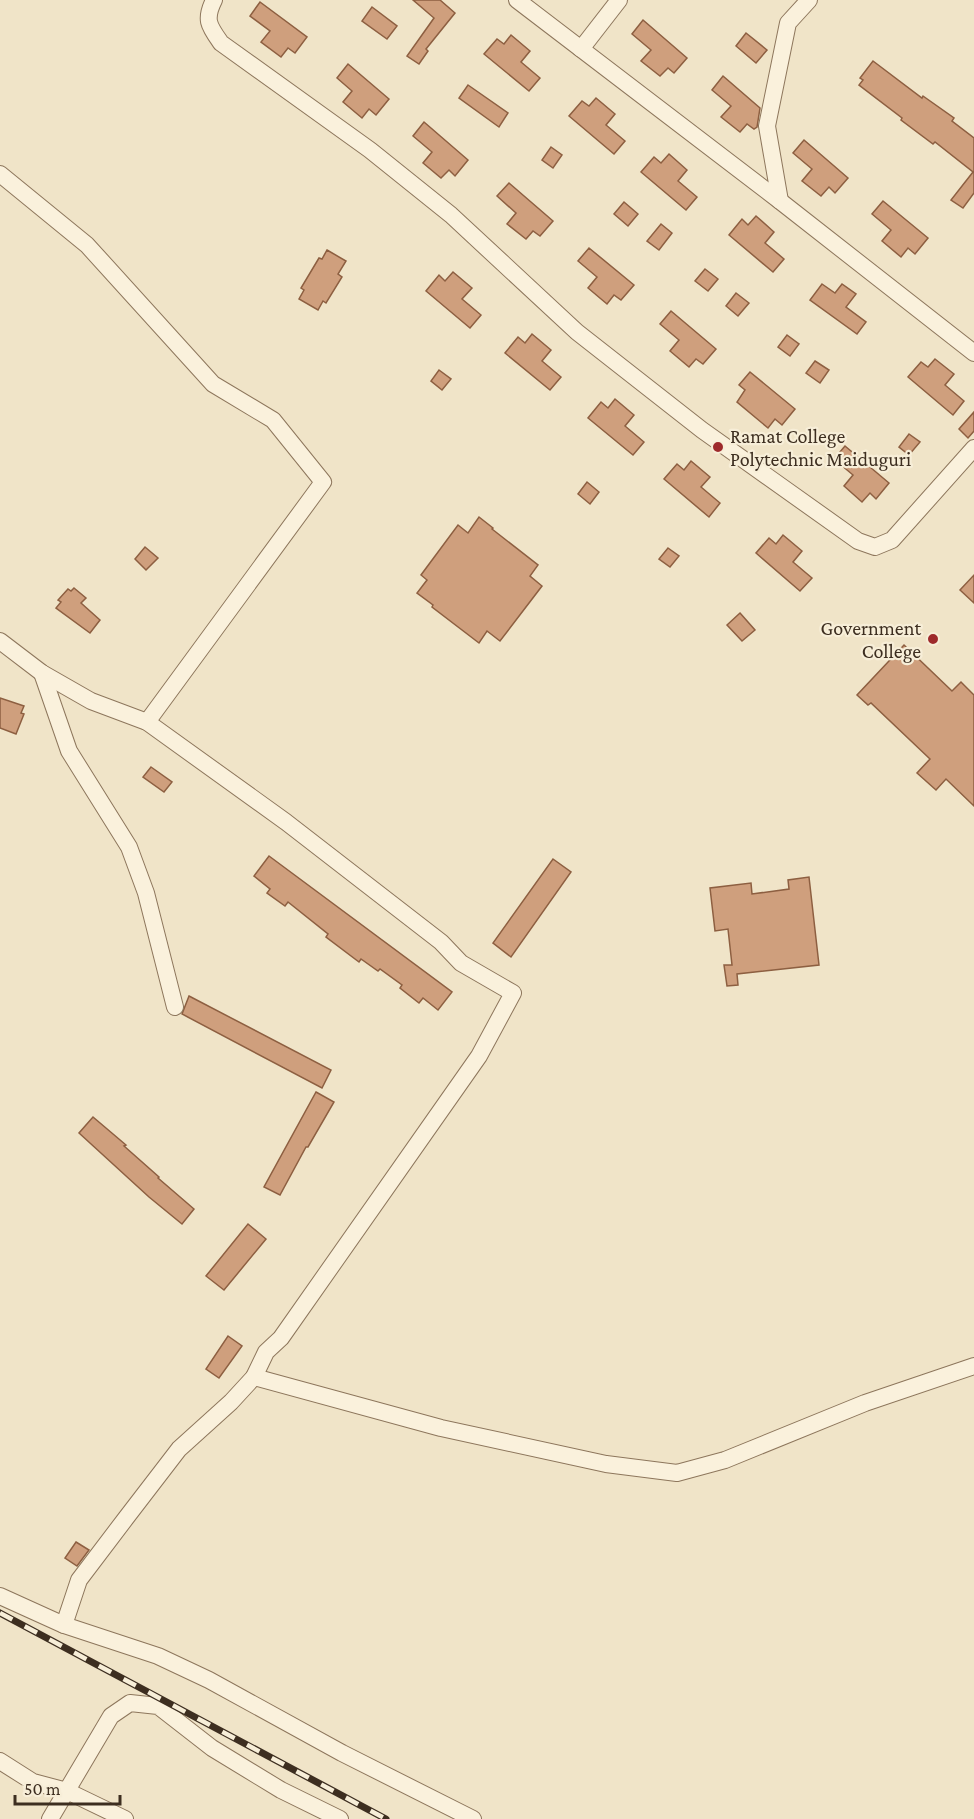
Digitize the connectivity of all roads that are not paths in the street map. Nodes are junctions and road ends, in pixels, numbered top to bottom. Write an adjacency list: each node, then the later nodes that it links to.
1 (214, 0): 9 (street)
2 (517, 0): 5 (street)
3 (619, 0): 5 (street)
4 (809, 0): 7 (street)
5 (581, 49): 7 (street)
6 (0, 174): 12 (street)
7 (780, 201): 8 (street)
8 (974, 353)
9 (974, 448)
10 (0, 641): 11 (street)
11 (42, 673): 12 (street); 13 (street)
12 (147, 722): 15 (street)
13 (175, 1007)
14 (974, 1366): 15 (street)
15 (254, 1377): 17 (street)
16 (0, 1596): 17 (street)
17 (64, 1625): 23 (street)
18 (0, 1761): 19 (street)
19 (67, 1791): 20 (street); 21 (street); 22 (street)
20 (50, 1819)
21 (125, 1819)
22 (340, 1819)
23 (473, 1819)

